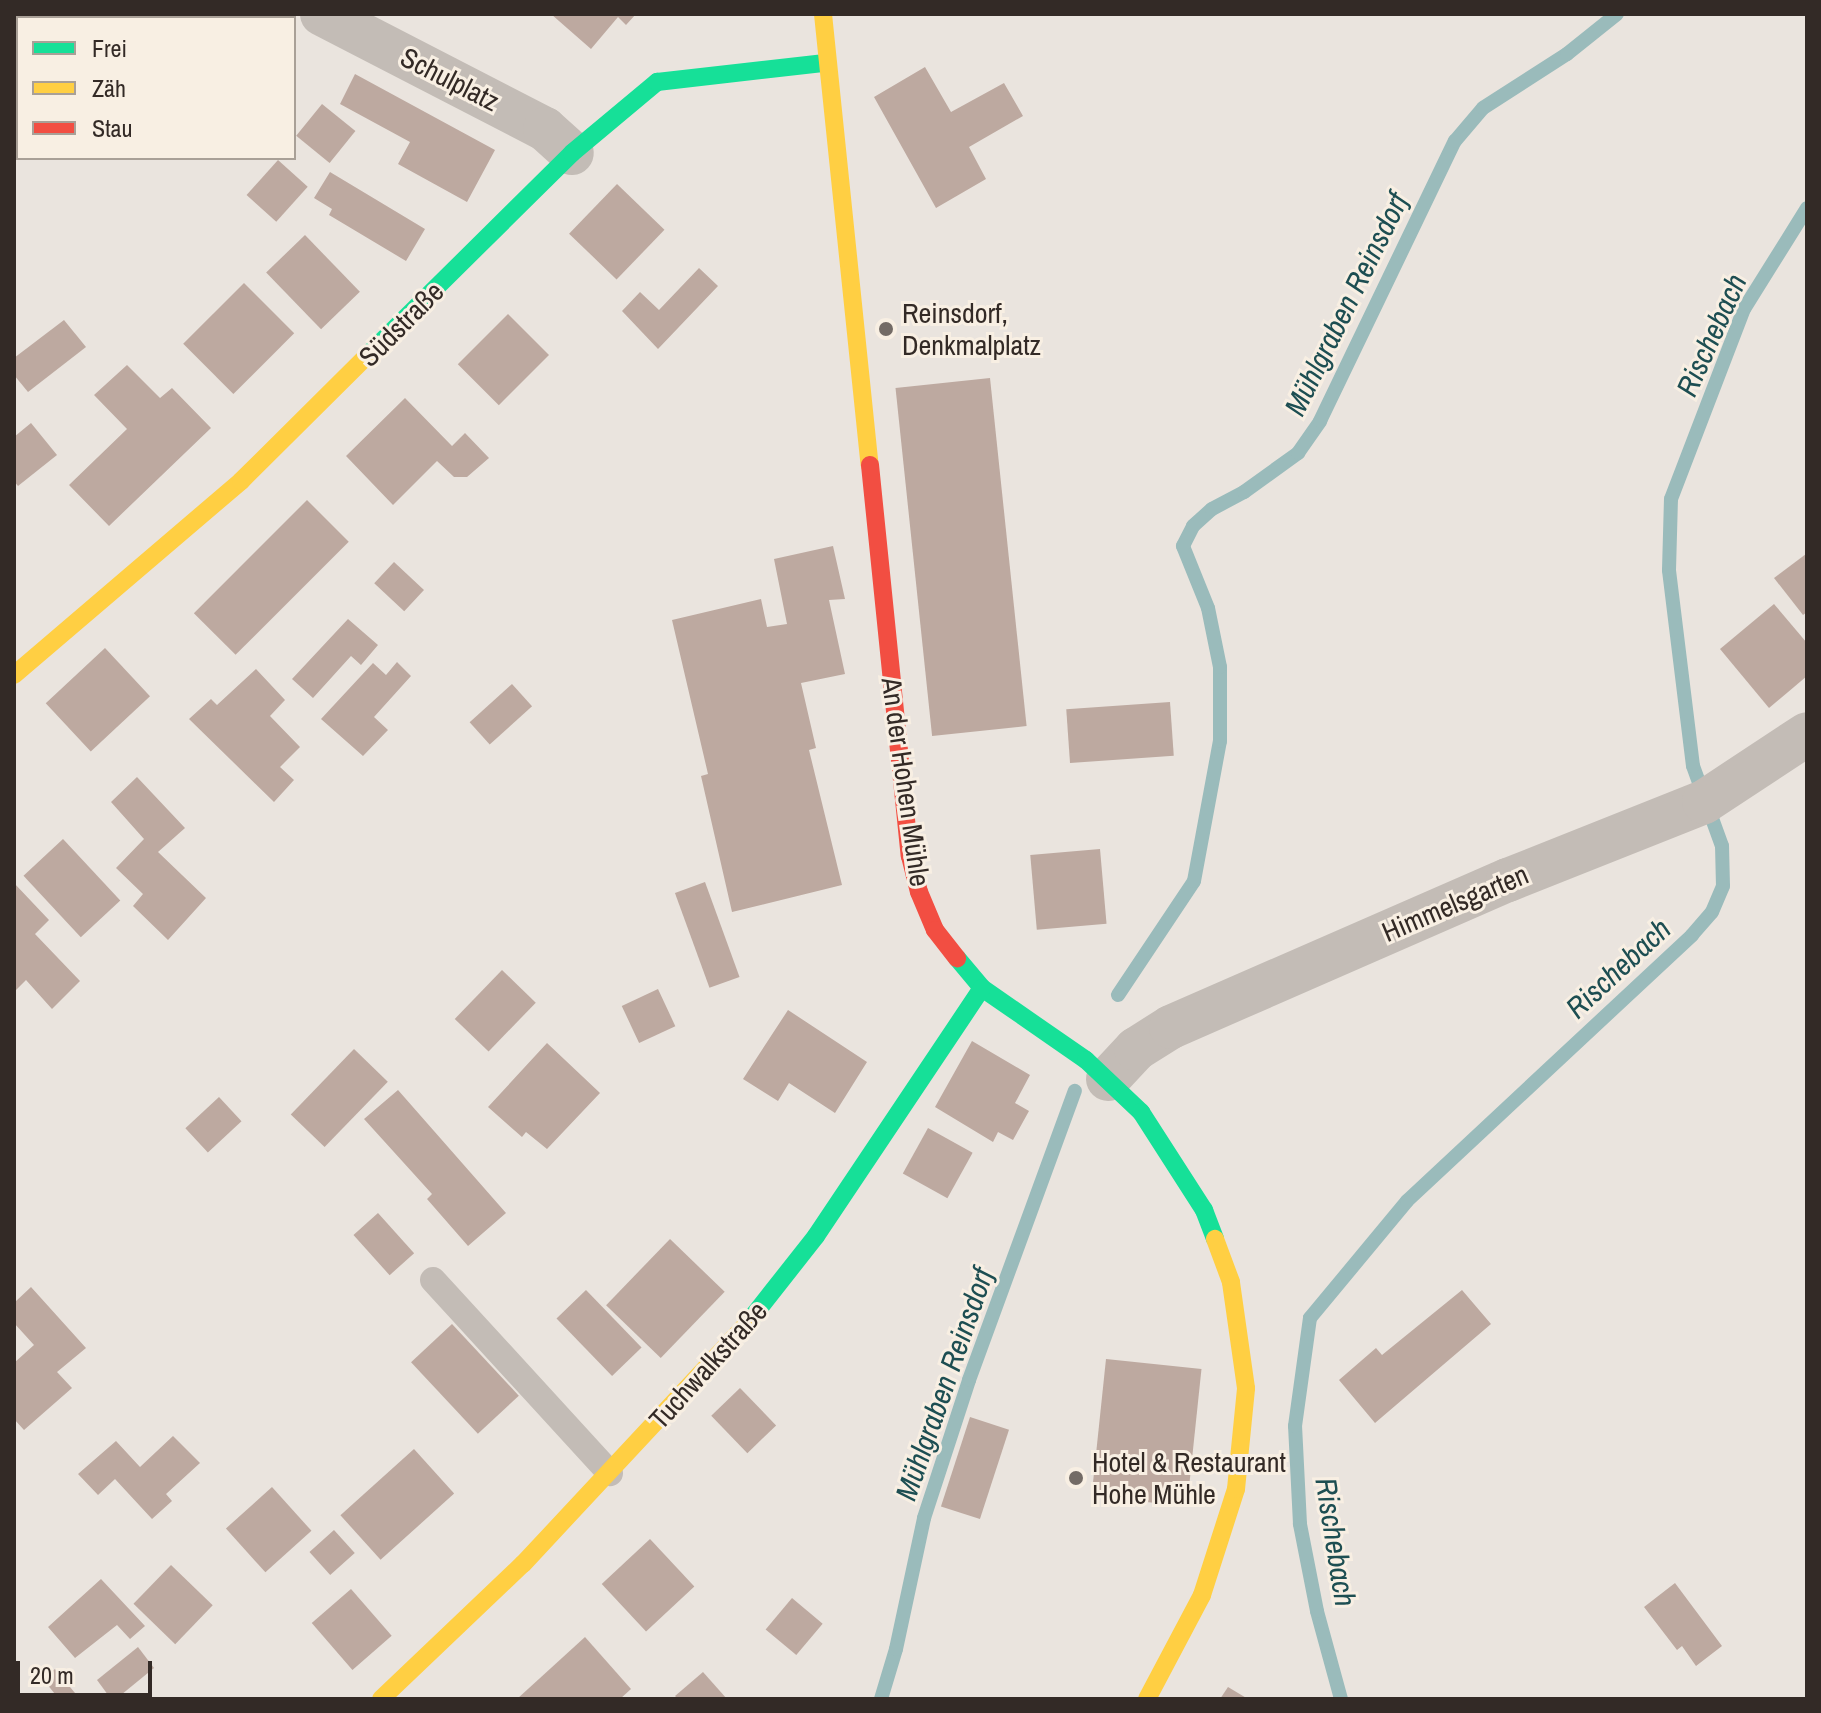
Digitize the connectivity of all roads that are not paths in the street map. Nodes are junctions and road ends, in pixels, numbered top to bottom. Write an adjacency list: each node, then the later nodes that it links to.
1 (322, 14): 4 (street, Schulplatz)
2 (823, 14): 3 (street, An der Hohen Mühle)
3 (825, 63): 4 (street, Südstraße); 7 (street, An der Hohen Mühle)
4 (572, 153): 5 (street, Südstraße)
5 (14, 675)
6 (1807, 734): 8 (street, Himmelsgarten)
7 (982, 988): 8 (street, An der Hohen Mühle); 10 (street, Tuchwalkstraße)
8 (1108, 1079): 12 (street, An der Hohen Mühle)
9 (433, 1280): 10 (lane)
10 (610, 1473): 11 (street, Tuchwalkstraße)
11 (381, 1699)
12 (1147, 1699)

